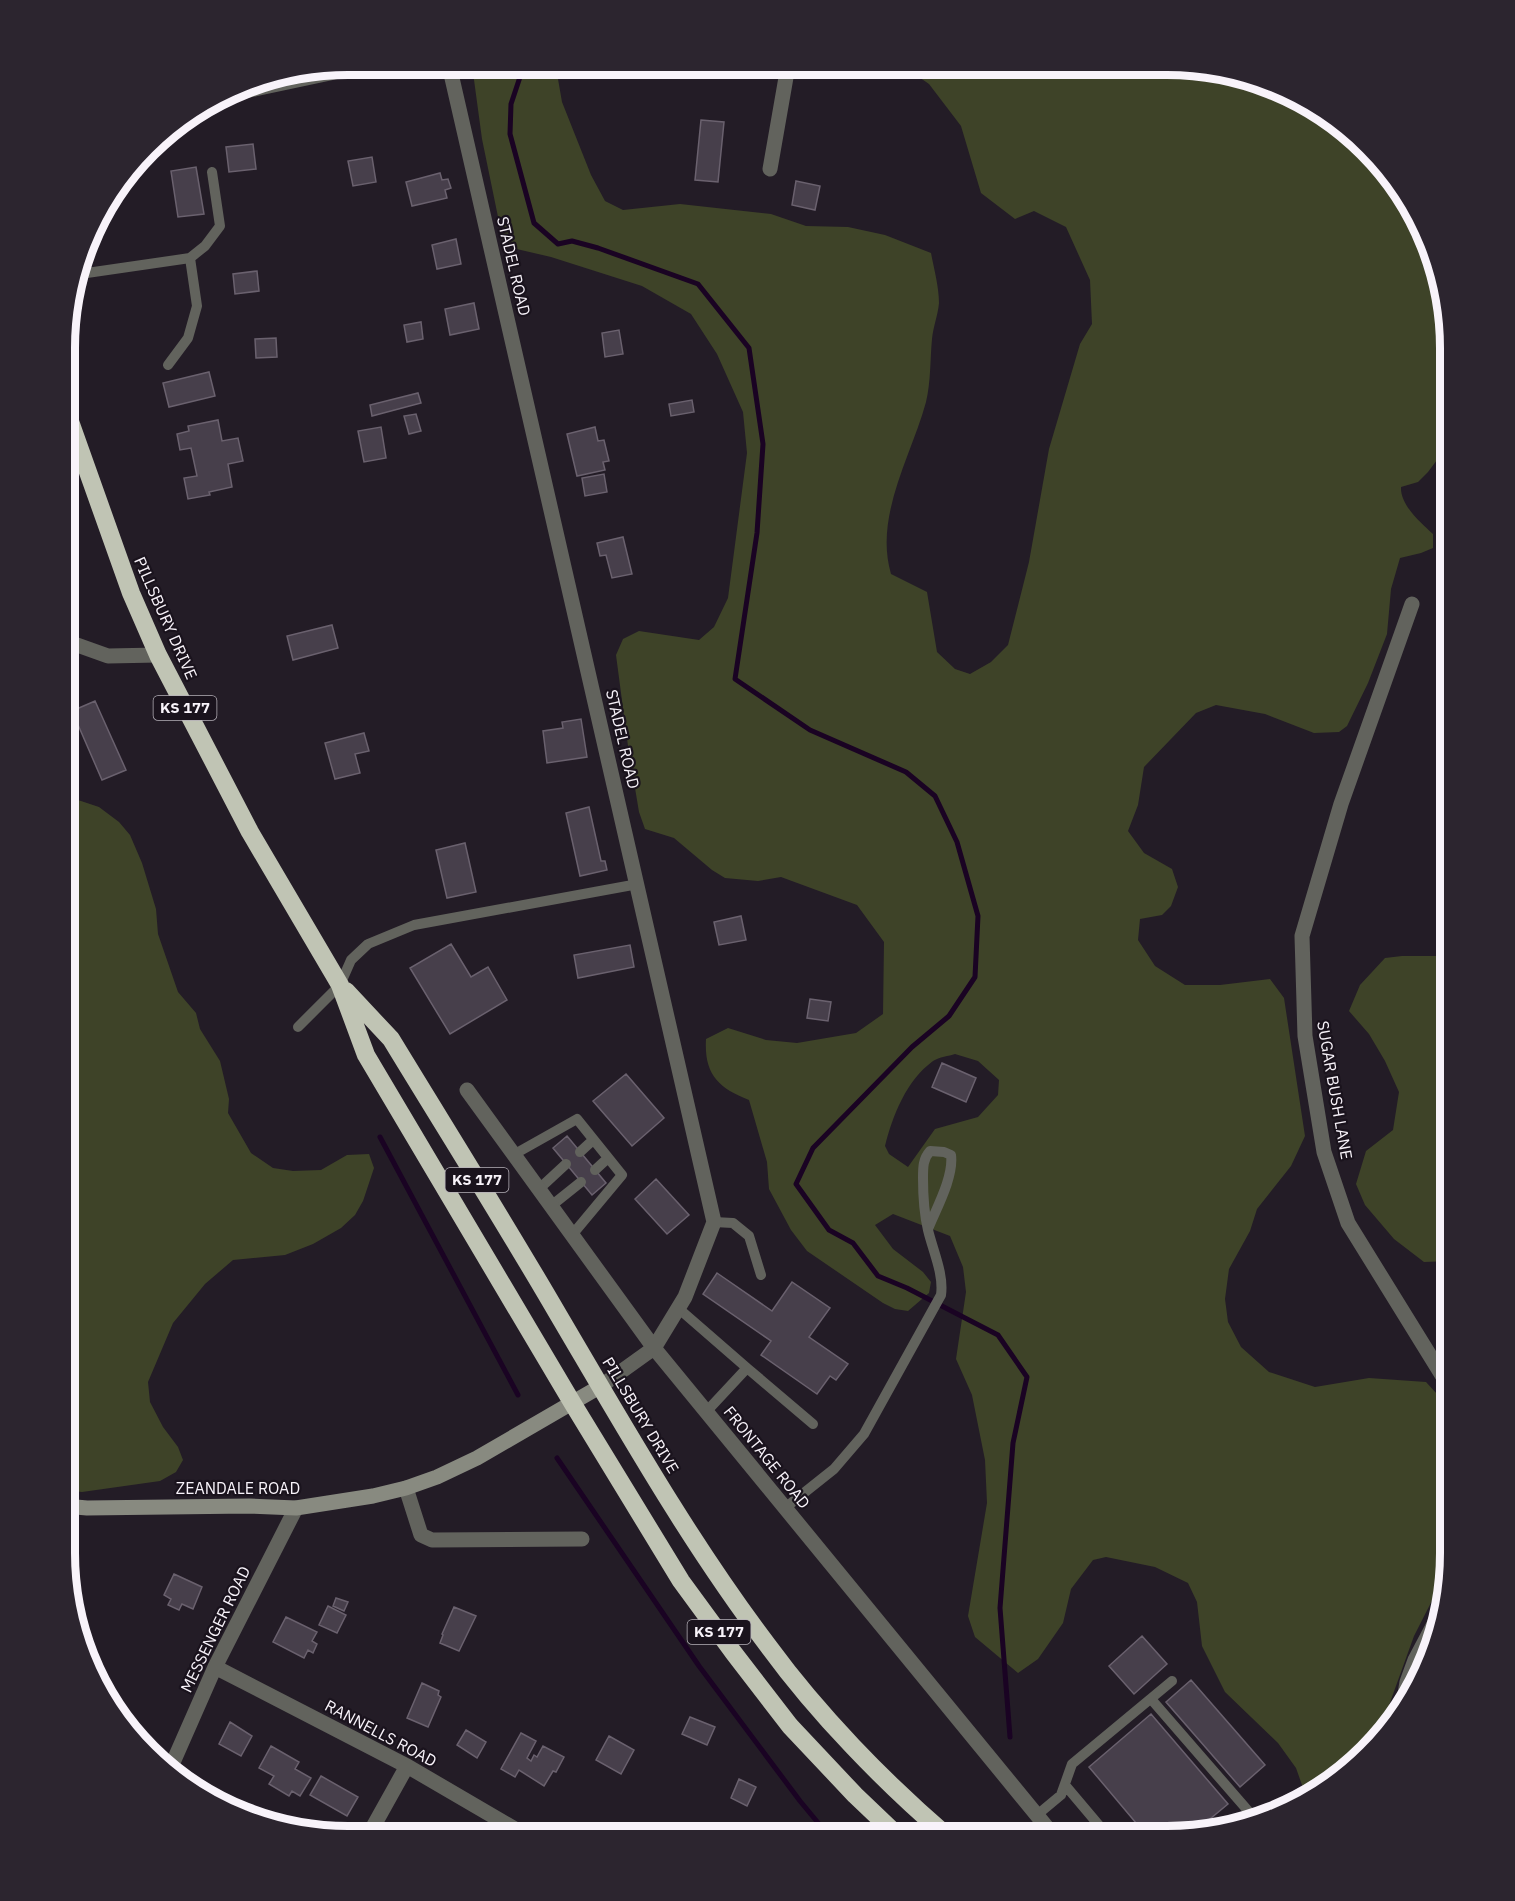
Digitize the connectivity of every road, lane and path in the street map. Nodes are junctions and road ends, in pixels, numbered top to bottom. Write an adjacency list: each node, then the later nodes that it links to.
1 (451, 75): 14 (street, STADEL ROAD)
2 (786, 75): 5 (street)
3 (326, 76): 4 (lane)
4 (254, 92)
5 (770, 169)
6 (212, 172): 7 (lane)
7 (190, 258): 8 (lane); 9 (lane)
8 (85, 273)
9 (168, 364)
10 (75, 448): 13 (highway, PILLSBURY DRIVE / KS 177)
11 (1412, 604): 34 (street, SUGAR BUSH LANE)
12 (75, 644): 13 (street)
13 (158, 655): 15 (highway, PILLSBURY DRIVE / KS 177)
14 (638, 884): 15 (lane); 27 (street, STADEL ROAD)
15 (340, 986): 16 (lane); 35 (highway, PILLSBURY DRIVE / KS 177); 36 (highway, PILLSBURY DRIVE / KS 177)
16 (298, 1027)
17 (467, 1090): 20 (street, FRONTAGE ROAD)
18 (594, 1140): 19 (lane); 20 (lane); 21 (lane)
19 (580, 1152)
20 (513, 1155): 25 (street, FRONTAGE ROAD)
21 (608, 1158): 23 (lane); 29 (lane)
22 (566, 1164): 25 (lane)
23 (595, 1170)
24 (581, 1182): 26 (lane)
25 (539, 1189): 26 (street, FRONTAGE ROAD)
26 (551, 1206): 29 (street, FRONTAGE ROAD)
27 (714, 1222): 30 (lane); 31 (street)
28 (928, 1229): 28 (lane); 42 (lane)
29 (572, 1235): 32 (street, FRONTAGE ROAD)
30 (761, 1275)
31 (678, 1308): 32 (street); 33 (lane)
32 (654, 1348): 35 (street); 37 (street, FRONTAGE ROAD)
33 (747, 1368): 37 (lane); 38 (lane)
34 (1440, 1372)
35 (601, 1386): 36 (main road, ZEANDALE ROAD); 57 (highway, PILLSBURY DRIVE / KS 177)
36 (573, 1404): 39 (main road, ZEANDALE ROAD); 56 (highway, PILLSBURY DRIVE / KS 177)
37 (706, 1412): 42 (street, FRONTAGE ROAD)
38 (813, 1424)
39 (406, 1488): 41 (main road, ZEANDALE ROAD); 43 (street)
40 (75, 1507): 41 (main road, ZEANDALE ROAD)
41 (296, 1508): 45 (street, MESSENGER ROAD)
42 (785, 1508): 53 (street, FRONTAGE ROAD)
43 (582, 1539)
44 (1427, 1637): 47 (street)
45 (215, 1667): 49 (street, MESSENGER ROAD); 50 (street, RANNELLS ROAD)
46 (1172, 1681): 48 (lane)
47 (1407, 1683)
48 (1151, 1699): 51 (lane); 52 (lane)
49 (173, 1762)
50 (407, 1766): 54 (street); 55 (street, RANNELLS ROAD)
51 (1065, 1785): 53 (lane); 59 (lane)
52 (1249, 1814)
53 (1037, 1815): 58 (street, FRONTAGE ROAD)
54 (374, 1826)
55 (510, 1826)
56 (888, 1826)
57 (935, 1826)
58 (1046, 1826)
59 (1100, 1826)

